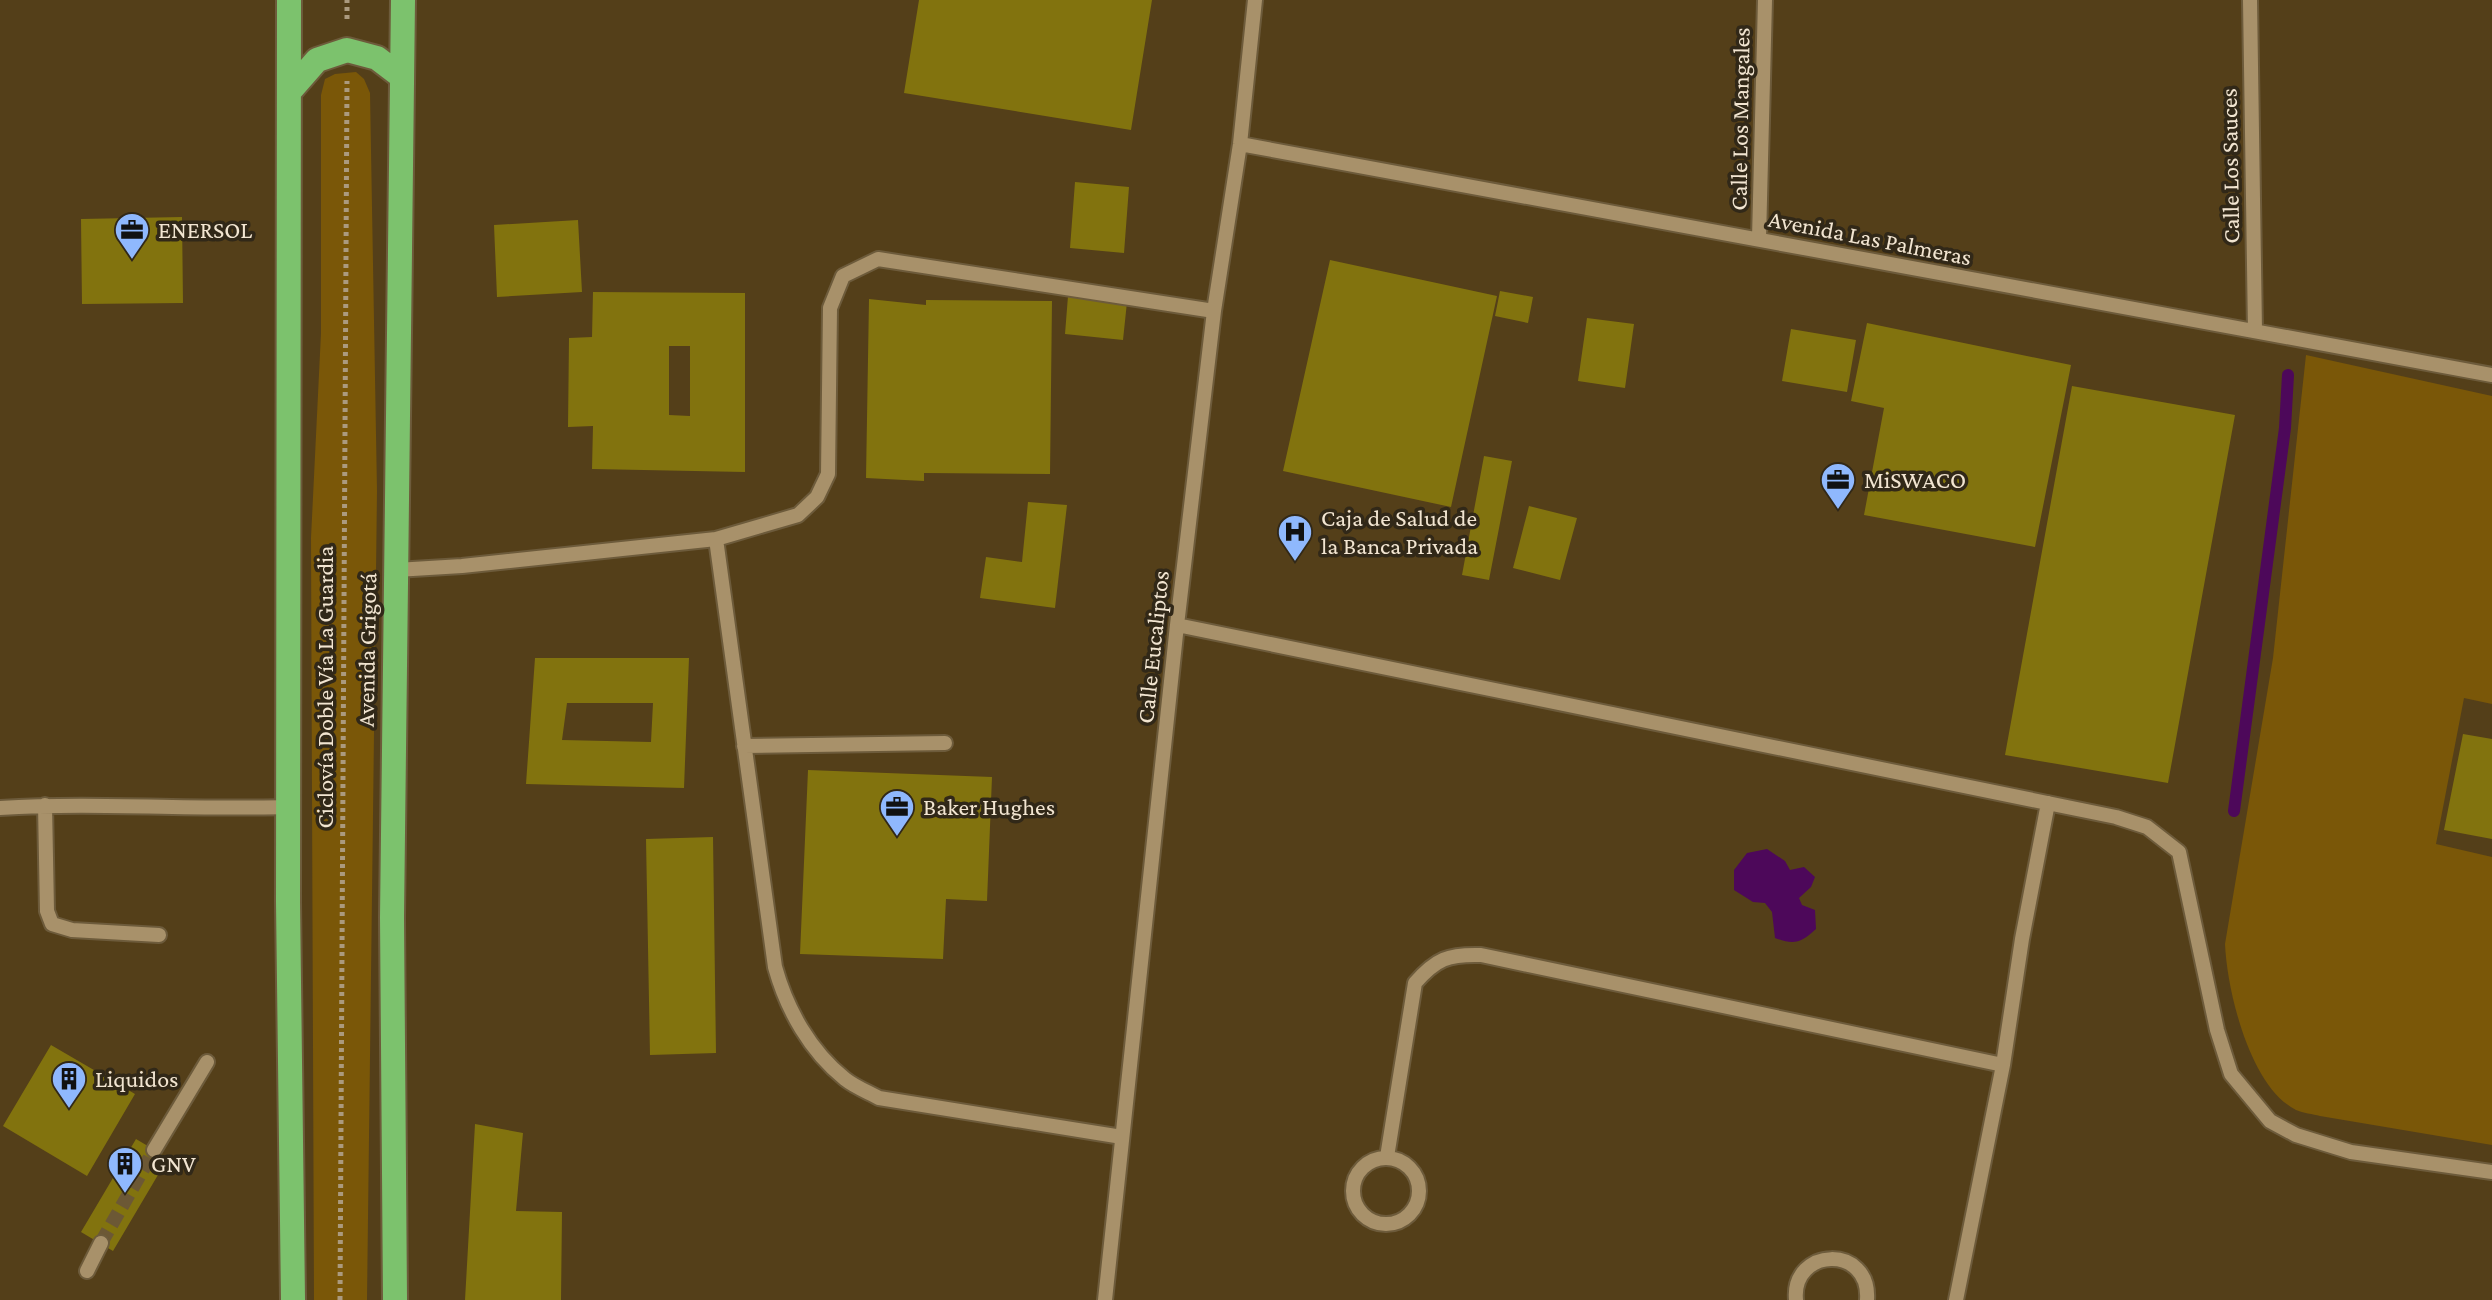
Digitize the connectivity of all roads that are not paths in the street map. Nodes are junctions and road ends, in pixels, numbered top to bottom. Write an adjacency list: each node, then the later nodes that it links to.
1 (289, 0): 7 (highway)
2 (403, 0): 6 (highway, Avenida Grigotá)
3 (1255, 0): 8 (street, Calle Eucaliptos)
4 (1765, 0): 9 (street, Calle Los Mangales)
5 (2250, 0): 11 (street, Calle Los Sauces)
6 (402, 77): 7 (highway); 14 (highway, Avenida Grigotá)
7 (289, 92): 20 (highway)
8 (1240, 144): 9 (street, Avenida Las Palmeras); 10 (street, Calle Eucaliptos)
9 (1759, 239): 11 (street, Avenida Las Palmeras)
10 (1214, 311): 13 (street); 15 (street, Calle Eucaliptos)
11 (2255, 331): 12 (street, Avenida Las Palmeras)
12 (2492, 375)
13 (716, 539): 14 (street); 17 (street)
14 (396, 570): 32 (highway, Avenida Grigotá)
15 (1177, 625): 18 (street); 25 (street, Calle Eucaliptos)
16 (945, 743): 17 (street)
17 (744, 746): 25 (street)
18 (2048, 803): 24 (street); 28 (street)
19 (45, 805): 20 (street); 21 (street); 22 (street)
20 (288, 807): 31 (highway)
21 (0, 808)
22 (159, 935)
23 (207, 1062): 26 (street)
24 (2003, 1065): 27 (street); 36 (street)
25 (1122, 1137): 33 (street, Calle Eucaliptos)
26 (154, 1150)
27 (1387, 1157): 27 (street)
28 (2492, 1172)
29 (101, 1243): 30 (street)
30 (87, 1271)
31 (293, 1300)
32 (395, 1300)
33 (1105, 1300)
34 (1796, 1300): 35 (street)
35 (1867, 1300)
36 (1956, 1300)

